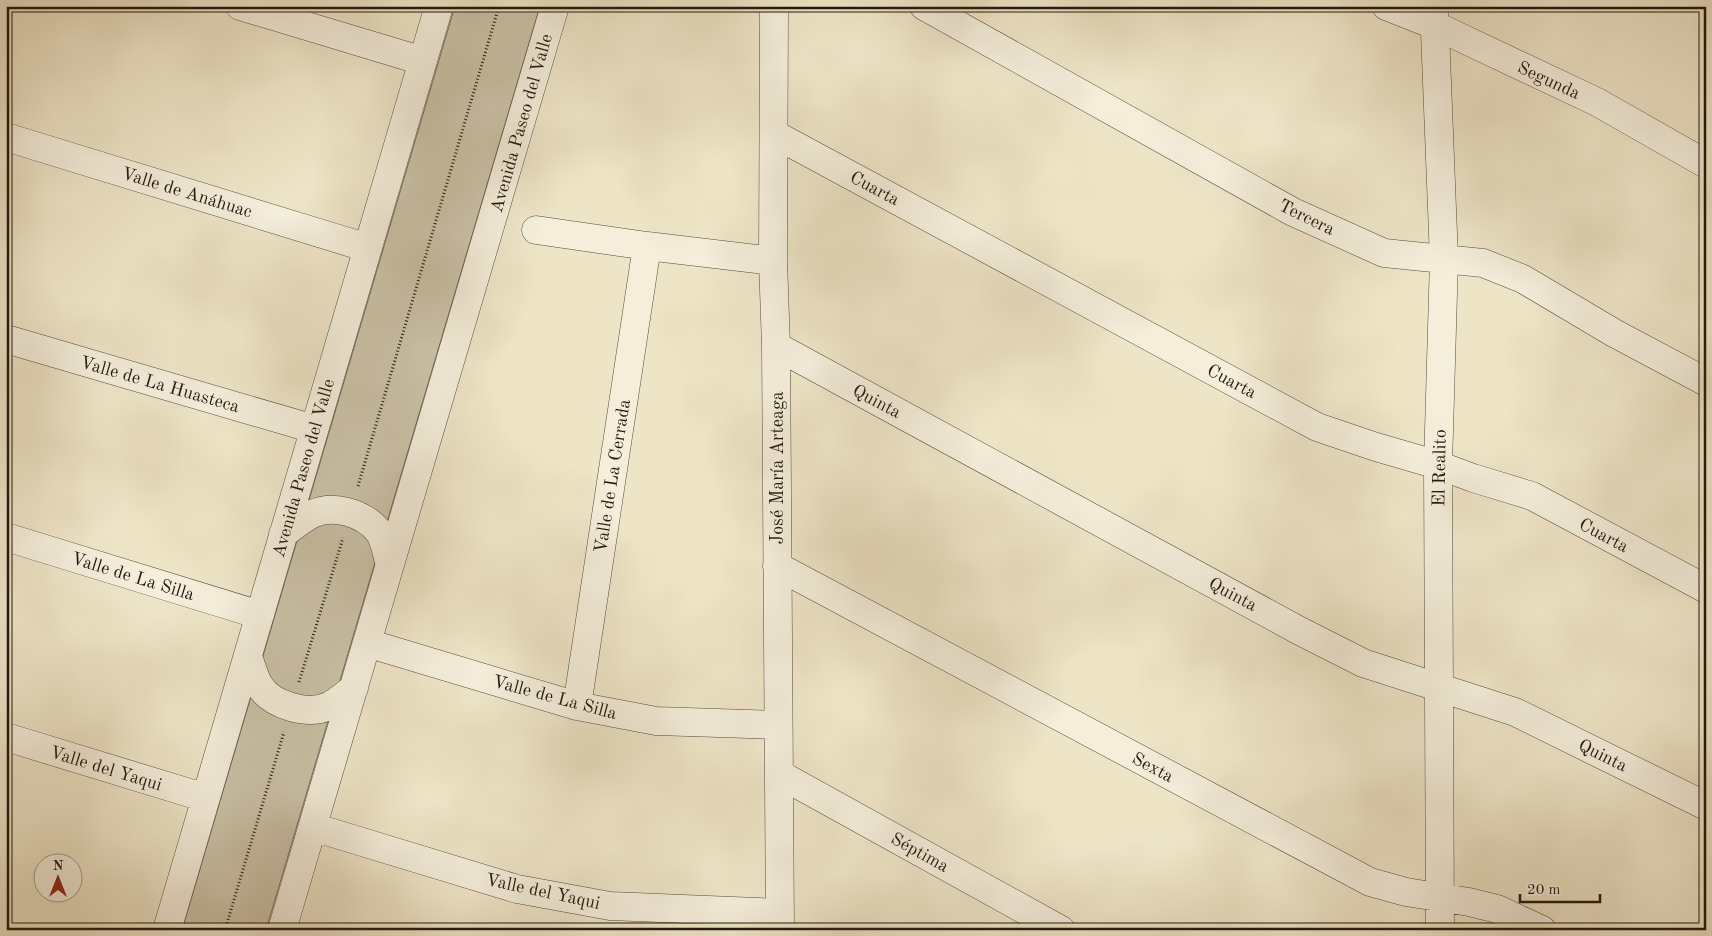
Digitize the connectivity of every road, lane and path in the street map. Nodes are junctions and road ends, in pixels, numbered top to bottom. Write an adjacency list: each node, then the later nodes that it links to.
1 (240, 6): 9 (street)
2 (440, 6): 9 (street, Avenida Paseo del Valle)
3 (499, 6): 23 (path)
4 (774, 6): 10 (street, José María Arteaga)
5 (924, 6): 16 (street, Tercera)
6 (1386, 6): 8 (street, Segunda)
7 (552, 9): 26 (street, Avenida Paseo del Valle)
8 (1434, 16): 12 (street, Segunda); 16 (street, El Realito)
9 (423, 61): 15 (street, Avenida Paseo del Valle)
10 (774, 134): 17 (street, José María Arteaga); 22 (street, Cuarta)
11 (6, 137): 15 (street, Valle de Anáhuac)
12 (1706, 164)
13 (536, 230): 14 (street)
14 (647, 246): 17 (street); 34 (street, Valle de La Cerrada)
15 (368, 248): 21 (street, Avenida Paseo del Valle)
16 (1444, 259): 20 (street, Tercera); 22 (street, El Realito)
17 (773, 261): 19 (street, José María Arteaga)
18 (6, 339): 21 (street, Valle de La Huasteca)
19 (776, 346): 27 (street, José María Arteaga); 32 (street, Quinta)
20 (1706, 382)
21 (314, 429): 24 (street, Avenida Paseo del Valle)
22 (1438, 465): 28 (street, Cuarta); 32 (street, El Realito)
23 (350, 513): 24 (street); 26 (street); 35 (path)
24 (283, 534): 29 (street, Avenida Paseo del Valle)
25 (6, 537): 29 (street, Valle de La Silla)
26 (390, 565): 30 (street, Avenida Paseo del Valle)
27 (777, 566): 36 (street, José María Arteaga); 42 (street, Sexta)
28 (1706, 589)
29 (260, 615): 31 (street, Avenida Paseo del Valle)
30 (367, 643): 33 (street, Avenida Paseo del Valle); 34 (street, Valle de La Silla)
31 (248, 656): 35 (street); 39 (street, Avenida Paseo del Valle)
32 (1440, 687): 40 (street, Quinta); 42 (street, El Realito)
33 (354, 688): 35 (street); 41 (street, Avenida Paseo del Valle)
34 (577, 706): 36 (street, Valle de La Silla)
35 (291, 708): 45 (path)
36 (778, 725): 38 (street, José María Arteaga)
37 (6, 737): 39 (street, Valle del Yaqui)
38 (779, 774): 43 (street, José María Arteaga); 47 (street, Séptima)
39 (206, 798): 44 (street, Avenida Paseo del Valle)
40 (1706, 806)
41 (313, 827): 43 (street, Valle del Yaqui); 46 (street, Avenida Paseo del Valle)
42 (1441, 898): 48 (street, El Realito); 49 (street, Sexta)
43 (780, 921)
44 (167, 930)
45 (225, 930)
46 (282, 930)
47 (1062, 930)
48 (1440, 930)
49 (1542, 930)

